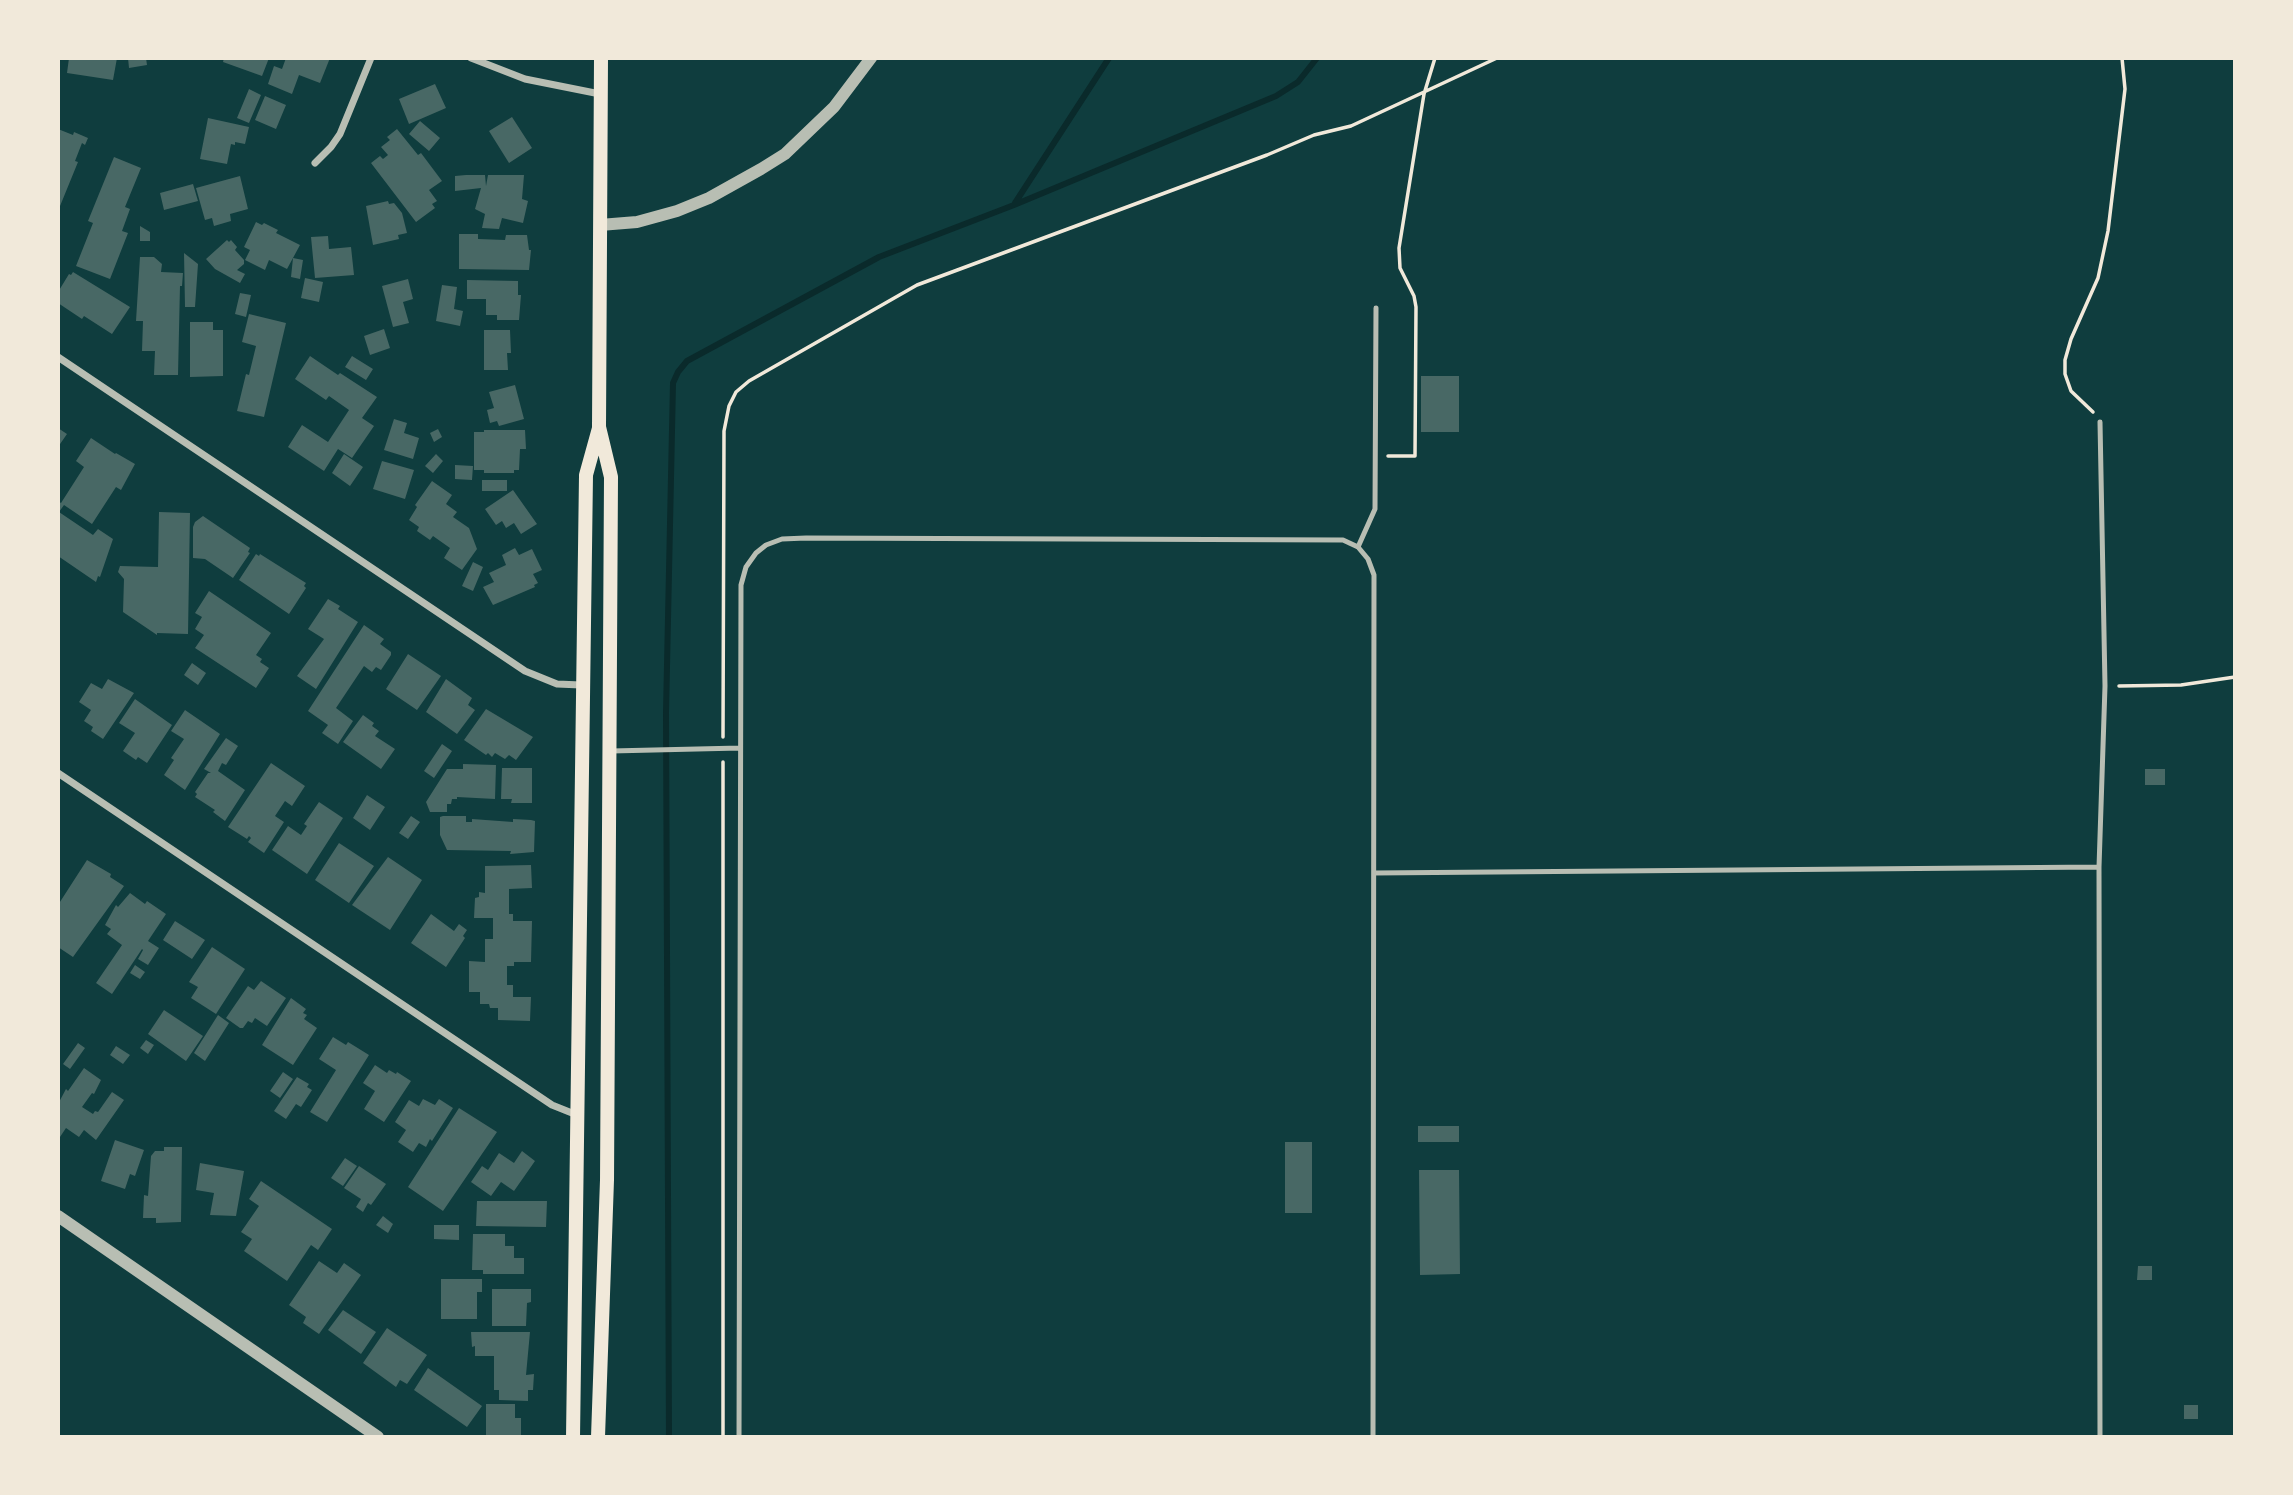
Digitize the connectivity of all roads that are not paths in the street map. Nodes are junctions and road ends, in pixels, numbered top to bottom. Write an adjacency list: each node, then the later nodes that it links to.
1 (371, 58): 6 (street)
2 (471, 58): 5 (street)
3 (601, 58): 5 (main road)
4 (871, 58): 7 (street)
5 (601, 94): 7 (main road)
6 (315, 163)
7 (600, 225): 11 (main road)
8 (1376, 308): 12 (lane)
9 (58, 357): 13 (street)
10 (2100, 422): 17 (lane)
11 (599, 427): 13 (main road); 15 (main road)
12 (1358, 547): 14 (lane); 18 (lane)
13 (582, 685): 19 (main road)
14 (740, 748): 15 (lane); 24 (lane)
15 (609, 751): 23 (main road)
16 (58, 774): 19 (street)
17 (2099, 867): 18 (lane); 26 (lane)
18 (1374, 873): 25 (lane)
19 (577, 1115): 22 (main road)
20 (58, 1216): 21 (street)
21 (378, 1437)
22 (573, 1437)
23 (598, 1437)
24 (739, 1437)
25 (1373, 1437)
26 (2100, 1437)

